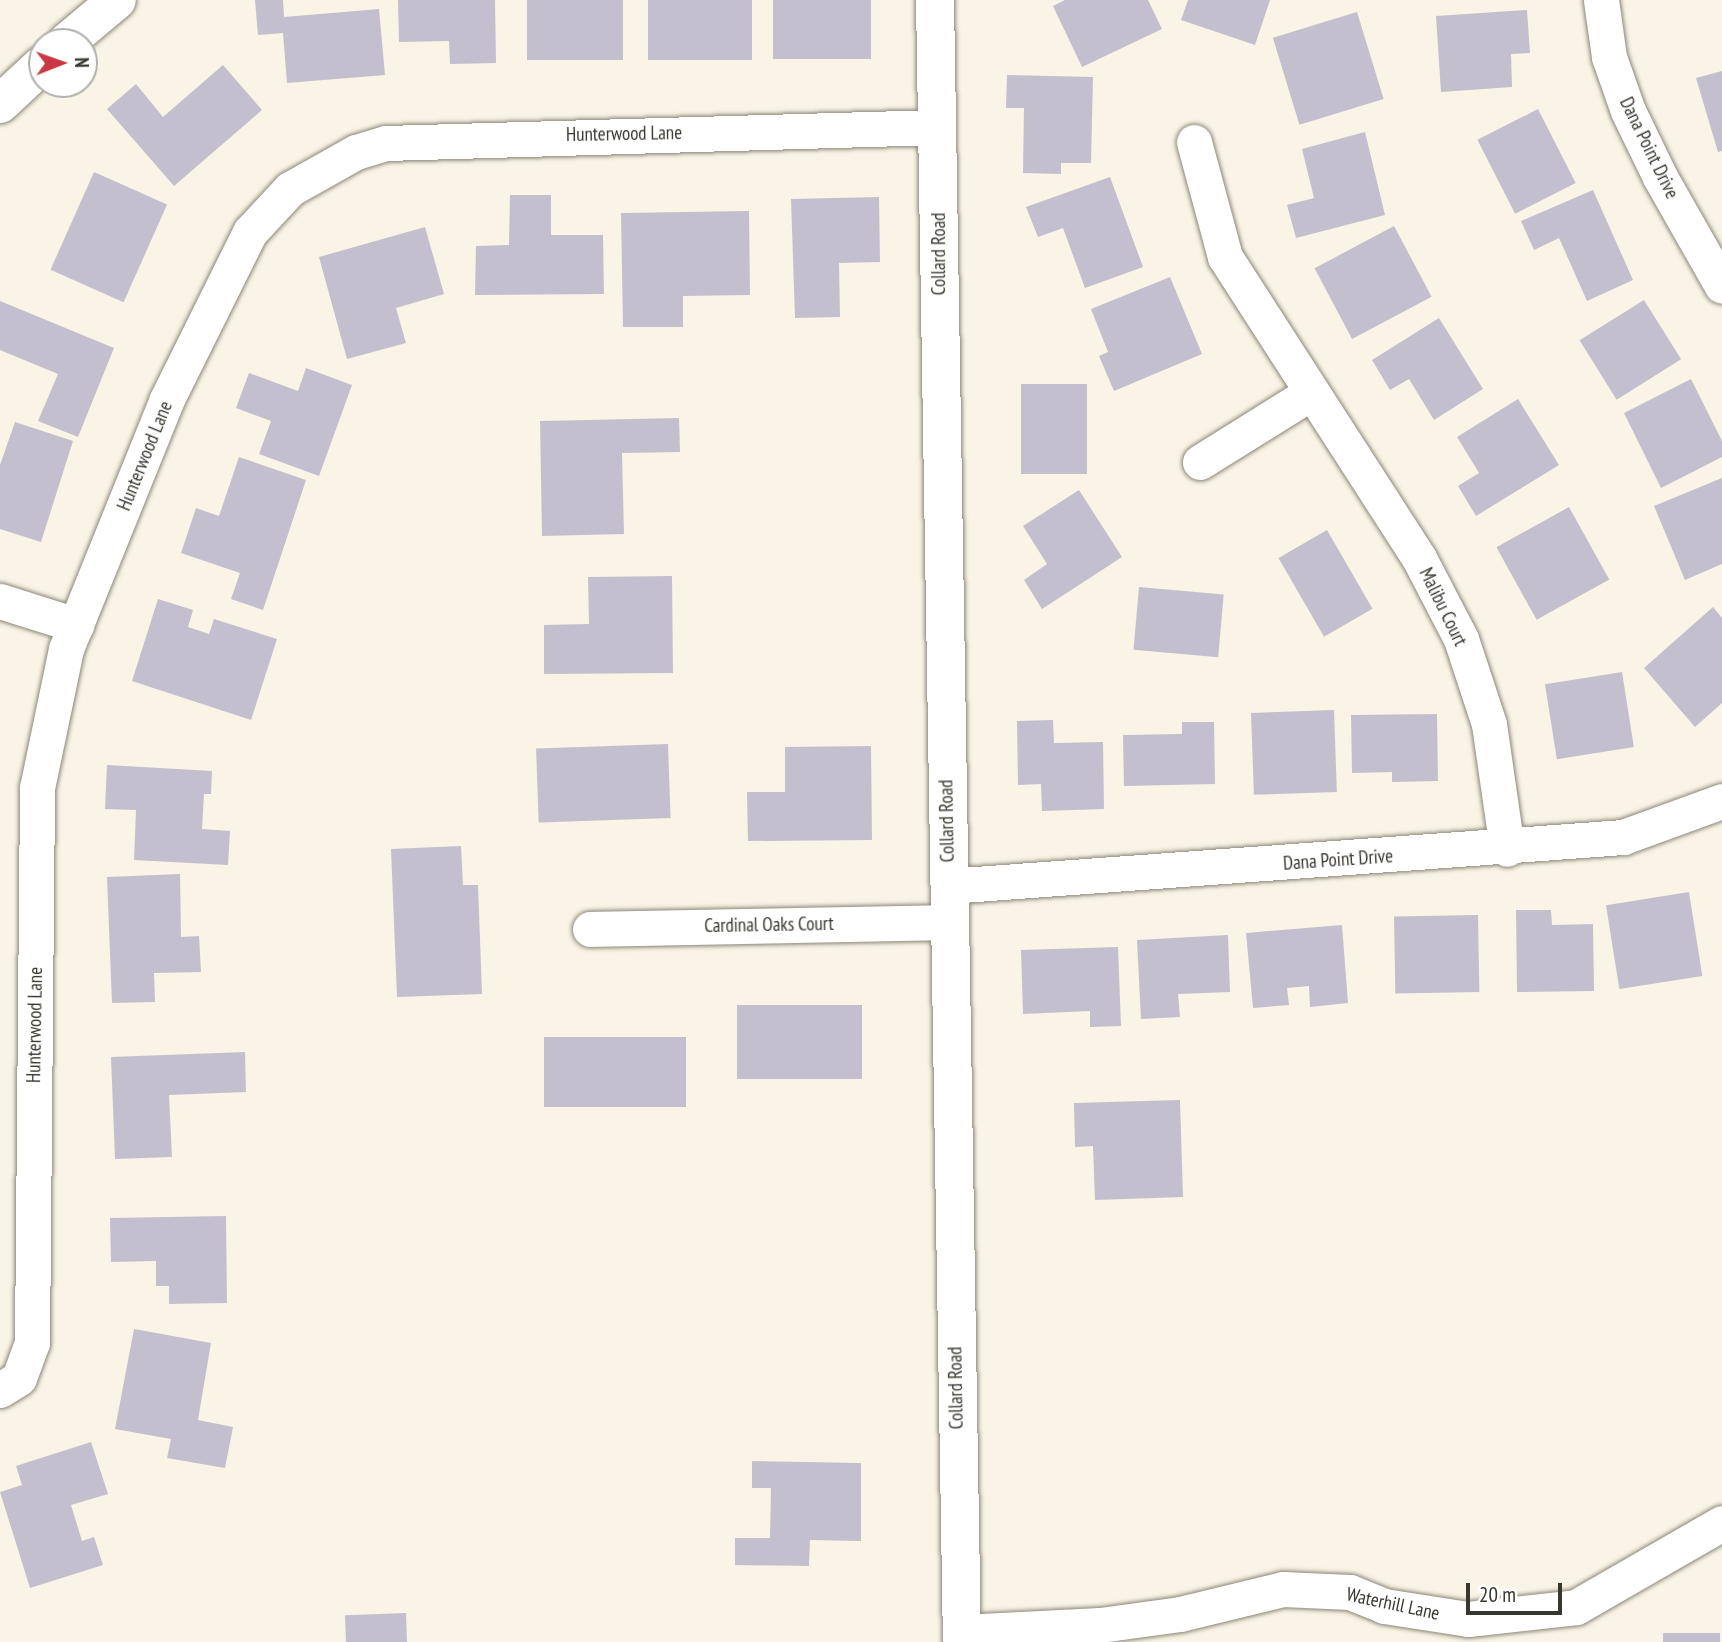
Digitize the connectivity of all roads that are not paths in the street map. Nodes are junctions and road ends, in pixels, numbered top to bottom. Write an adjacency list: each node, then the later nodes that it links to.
1 (117, 0): 4 (street)
2 (935, 0): 7 (street, Collard Road)
3 (1601, 0): 9 (street, Dana Point Drive)
4 (84, 28)
5 (28, 77): 6 (street)
6 (1, 101)
7 (938, 127): 13 (street, Hunterwood Lane); 16 (street, Collard Road)
8 (1194, 142): 10 (street, Malibu Court)
9 (1722, 286)
10 (1312, 392): 11 (street); 15 (street, Malibu Court)
11 (1200, 462)
12 (0, 601): 13 (street)
13 (76, 625): 18 (street, Hunterwood Lane)
14 (1722, 801): 15 (street, Dana Point Drive)
15 (1507, 849): 16 (street, Dana Point Drive)
16 (948, 904): 17 (street, Cardinal Oaks Court); 20 (street, Collard Road)
17 (590, 929)
18 (0, 1390)
19 (1721, 1523): 20 (street, Waterhill Lane)
20 (961, 1637)

